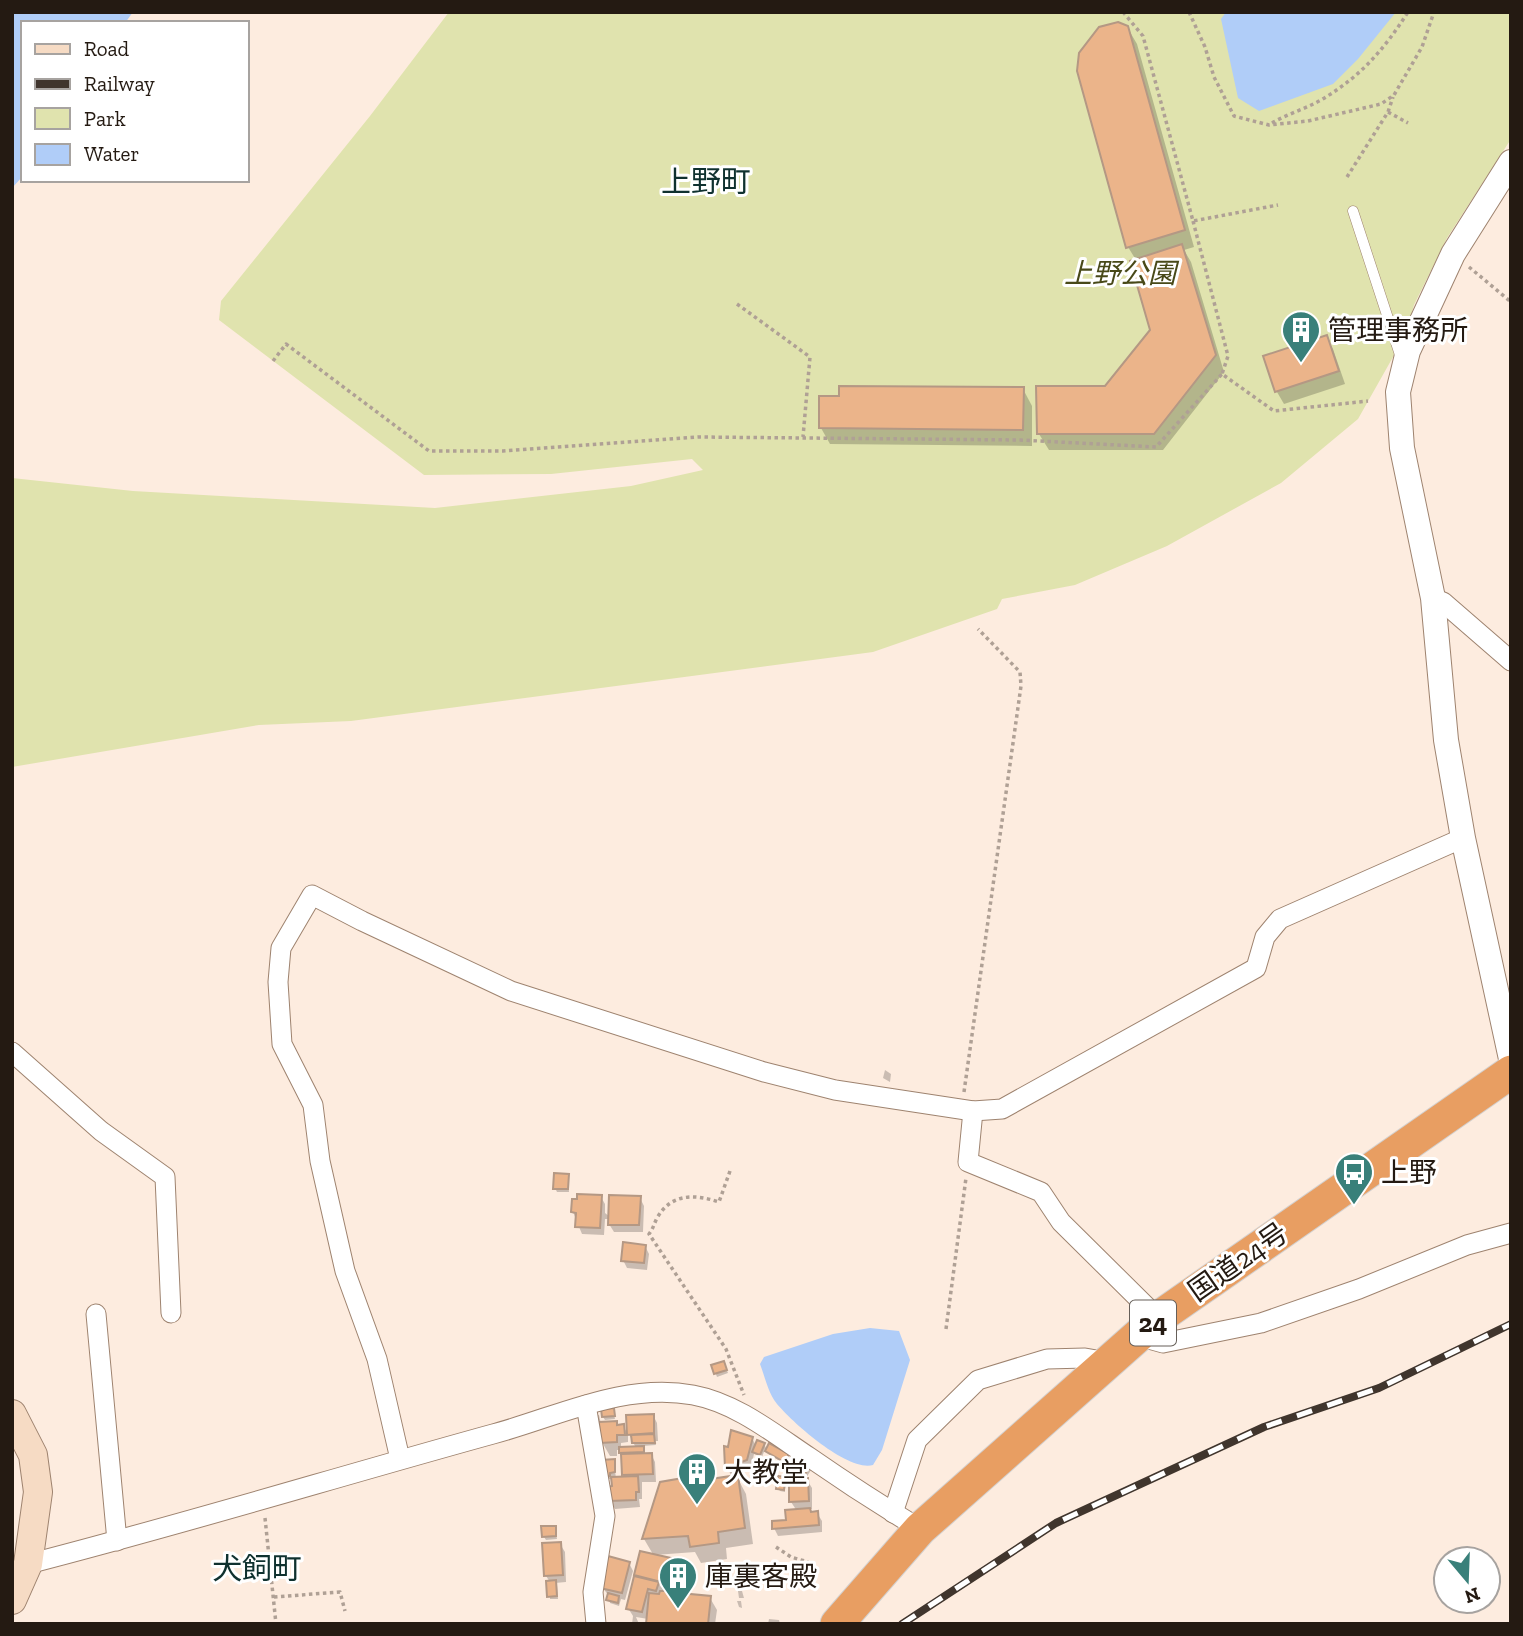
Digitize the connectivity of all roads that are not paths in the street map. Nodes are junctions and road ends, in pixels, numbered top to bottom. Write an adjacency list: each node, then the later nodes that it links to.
1 (1511, 162): 3 (street)
2 (1353, 211): 3 (lane)
3 (1404, 369): 4 (street)
4 (1433, 598): 5 (street); 6 (street)
5 (1511, 661)
6 (1463, 838): 8 (street); 10 (street)
7 (12, 1052): 12 (street)
8 (1511, 1059)
9 (1511, 1072): 14 (highway, 国道24号 / 24)
10 (967, 1110): 14 (street); 18 (street)
11 (1511, 1233): 14 (street)
12 (171, 1313)
13 (96, 1314): 20 (street)
14 (1148, 1327): 15 (highway, 国道24号 / 24)
15 (1108, 1362): 19 (highway, 国道24号 / 24); 19 (street)
16 (586, 1405): 18 (street); 19 (street); 24 (street)
17 (12, 1414): 21 (main road)
18 (400, 1459): 20 (street)
19 (906, 1521): 23 (highway, 国道24号 / 24)
20 (117, 1541): 21 (street)
21 (28, 1564): 22 (main road)
22 (12, 1600)
23 (854, 1617)
24 (596, 1624)

